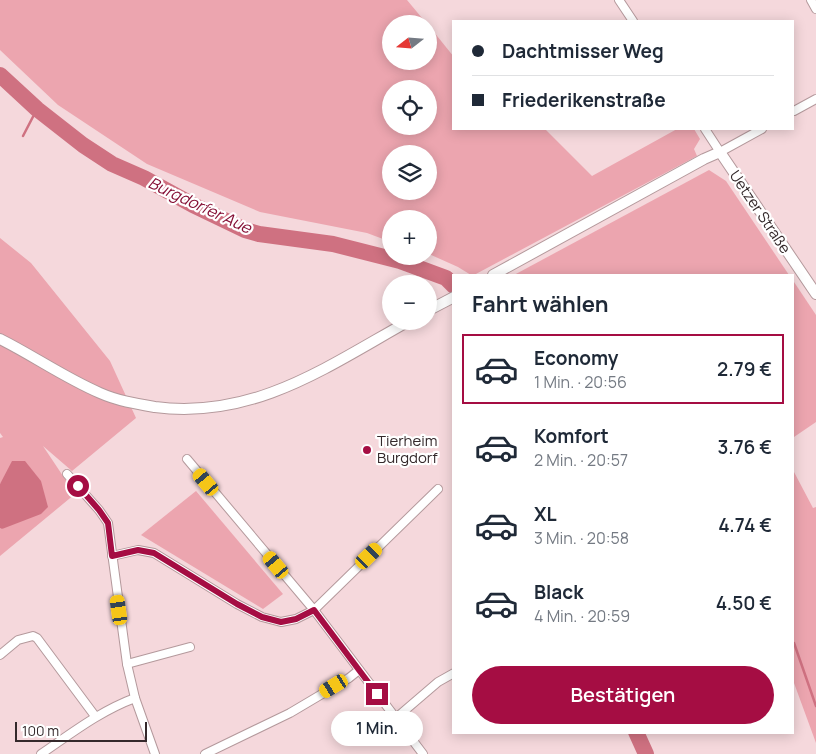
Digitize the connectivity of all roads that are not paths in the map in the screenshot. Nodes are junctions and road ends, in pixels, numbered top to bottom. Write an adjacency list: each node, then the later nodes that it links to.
1 (619, 0): 4 (street)
2 (811, 0): 3 (street)
3 (816, 9)
4 (632, 20)
5 (816, 99): 6 (street)
6 (794, 111)
7 (706, 130): 9 (street, Uetzer Straße)
8 (760, 130): 9 (street)
9 (720, 152): 10 (street); 11 (street, Uetzer Straße)
10 (495, 274)
11 (816, 294)
12 (450, 299): 13 (street)
13 (437, 306)
14 (393, 330): 15 (street)
15 (0, 339)
16 (186, 459): 20 (street)
17 (67, 474): 19 (street)
18 (438, 489): 20 (street)
19 (112, 556): 20 (street); 23 (street)
20 (314, 610): 24 (street)
21 (190, 647): 23 (street)
22 (0, 655): 27 (street)
23 (128, 664): 26 (street)
24 (359, 670): 28 (street); 31 (street)
25 (452, 675): 28 (street)
26 (135, 698): 27 (street); 30 (street)
27 (95, 716): 29 (street)
28 (396, 718): 32 (street)
29 (41, 754)
30 (155, 754)
31 (205, 754)
32 (423, 754)

